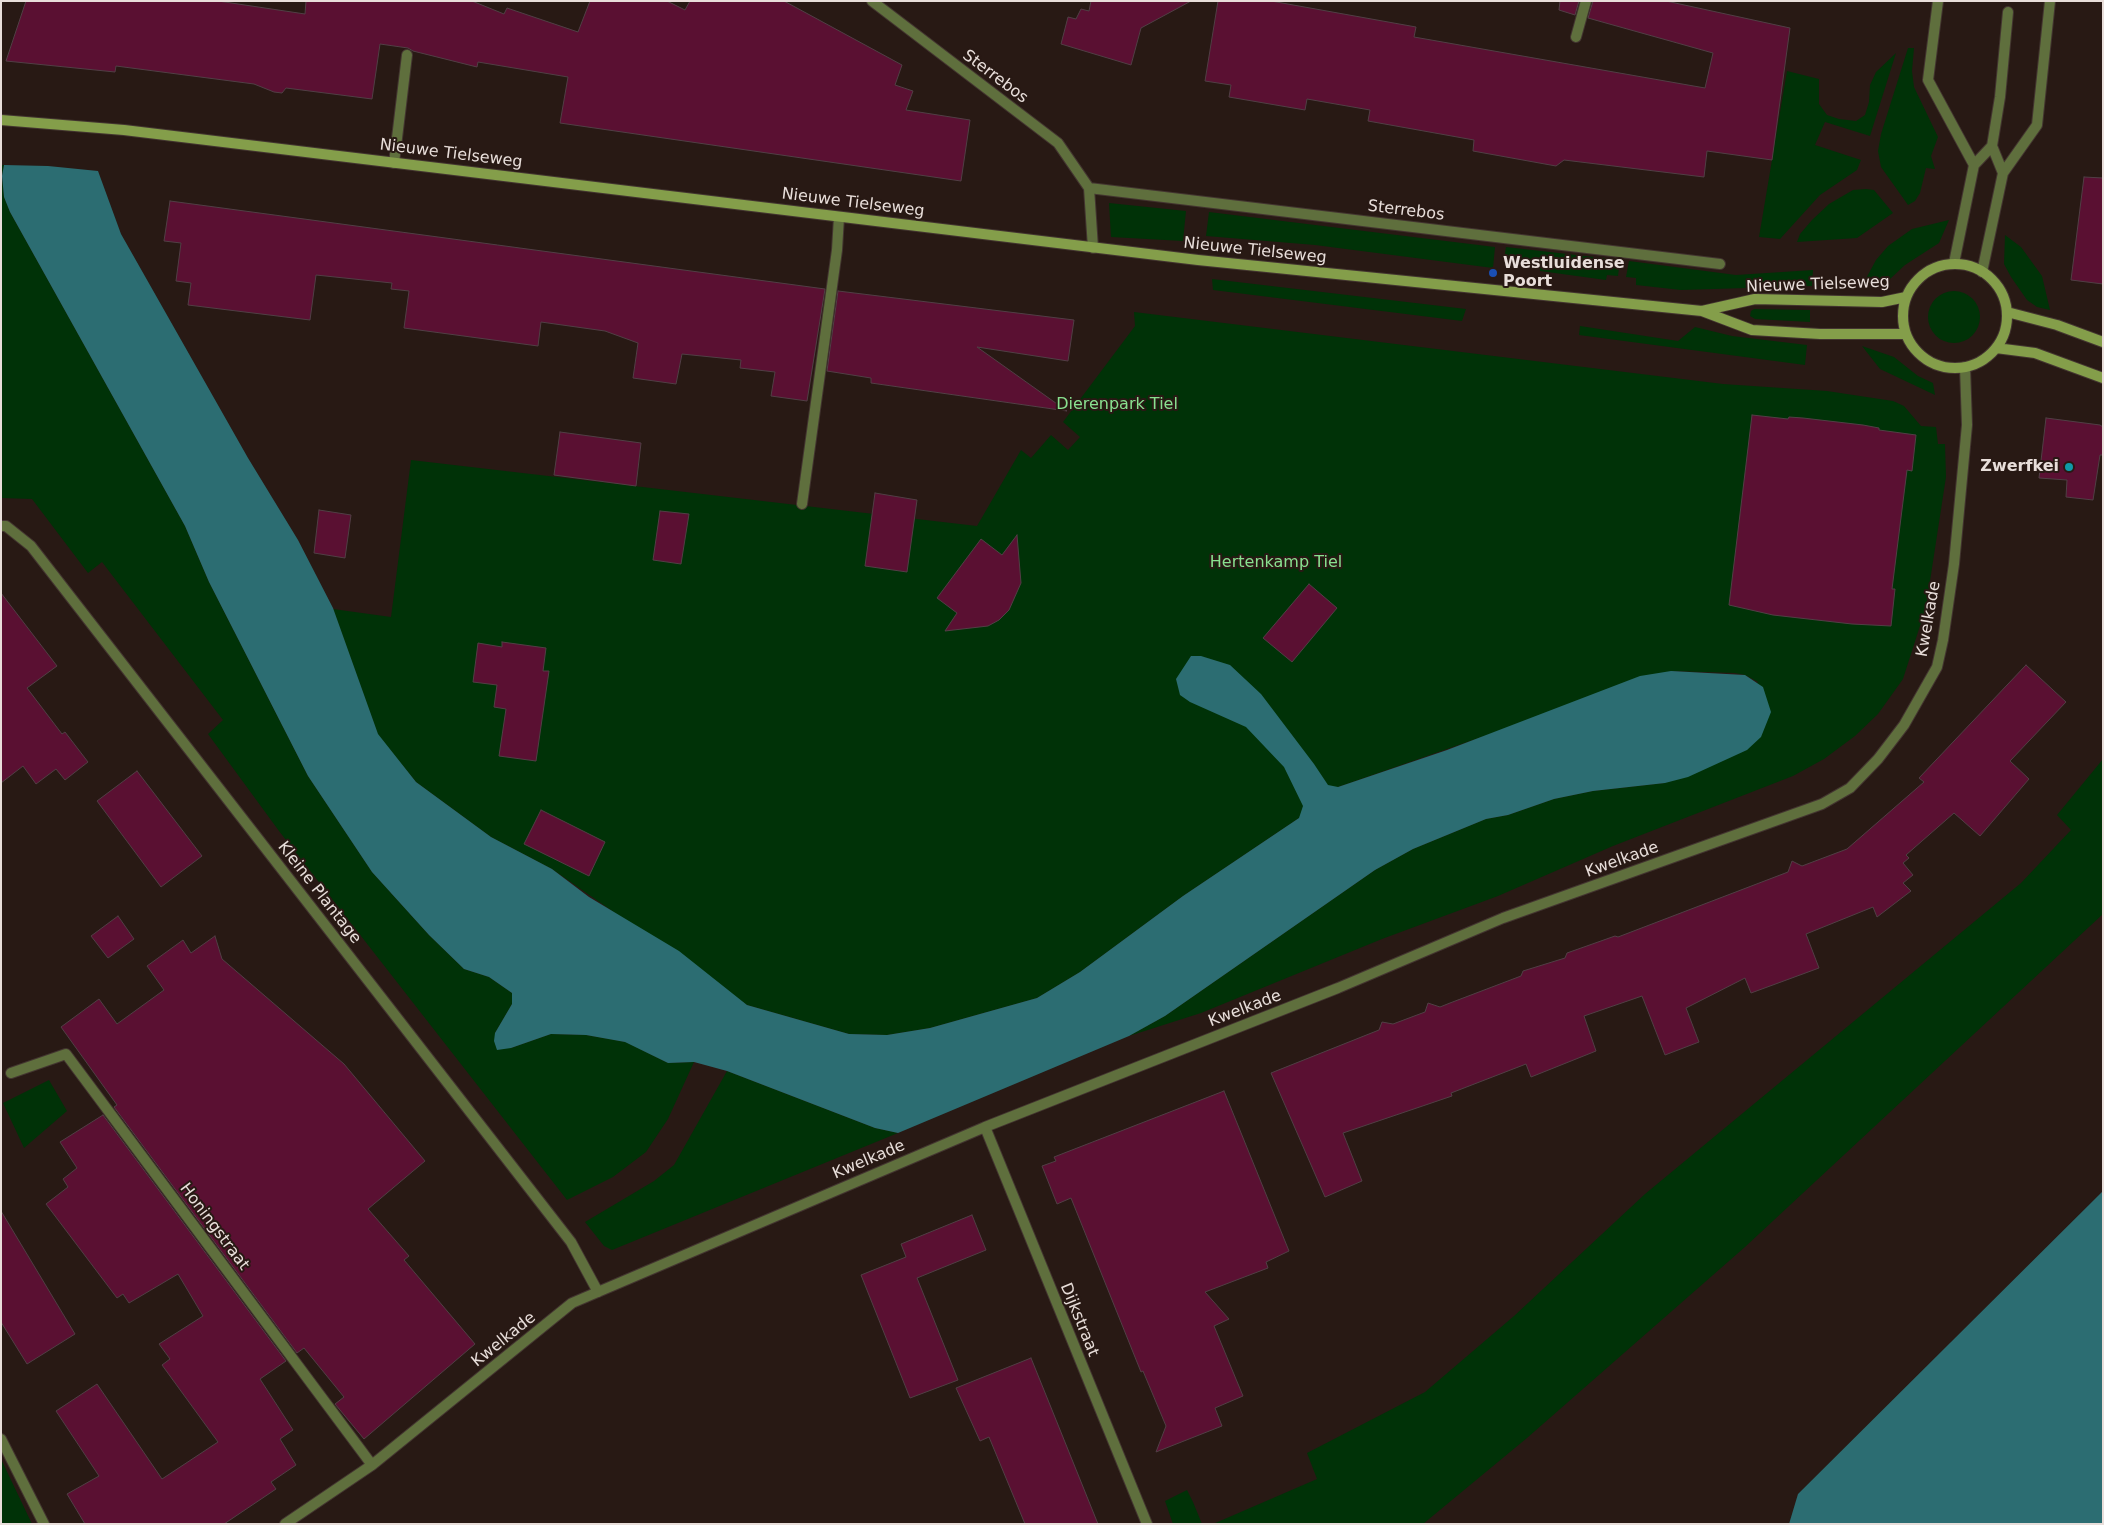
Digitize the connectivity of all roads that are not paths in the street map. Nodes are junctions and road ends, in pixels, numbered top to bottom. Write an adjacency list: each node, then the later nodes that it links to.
1 (872, 1): 13 (street, Sterrebos)
2 (1586, 1): 6 (street)
3 (1938, 1): 11 (street)
4 (2050, 1): 12 (street)
5 (2008, 12): 9 (street)
6 (1576, 37)
7 (407, 56): 10 (street)
8 (1, 120): 10 (main road, Nieuwe Tielseweg)
9 (1992, 146): 11 (street); 12 (street)
10 (394, 163): 14 (main road, Nieuwe Tielseweg)
11 (1974, 165): 16 (street)
12 (2003, 173): 18 (street)
13 (1089, 188): 15 (street); 17 (street, Sterrebos)
14 (839, 217): 15 (main road, Nieuwe Tielseweg); 27 (street)
15 (1093, 248): 20 (main road, Nieuwe Tielseweg)
16 (1954, 263): 18 (main road); 19 (main road)
17 (1720, 264)
18 (1982, 272): 21 (main road)
19 (1906, 297): 20 (main road, Nieuwe Tielseweg); 22 (main road)
20 (1702, 311): 22 (main road, Nieuwe Tielseweg)
21 (2007, 312): 23 (main road); 24 (main road)
22 (1906, 334): 25 (main road)
23 (2103, 342)
24 (1996, 348): 25 (main road); 26 (main road)
25 (1965, 368): 30 (street, Kwelkade)
26 (2103, 378)
27 (802, 504)
28 (1, 526): 31 (street, Kleine Plantage)
29 (11, 1073): 33 (street, Honingstraat)
30 (985, 1127): 31 (street, Kwelkade); 36 (street, Dijkstraat)
31 (598, 1292): 33 (street, Kwelkade)
32 (1, 1439): 34 (street)
33 (372, 1465): 35 (street, Kwelkade)
34 (44, 1524)
35 (285, 1524)
36 (1147, 1524)

